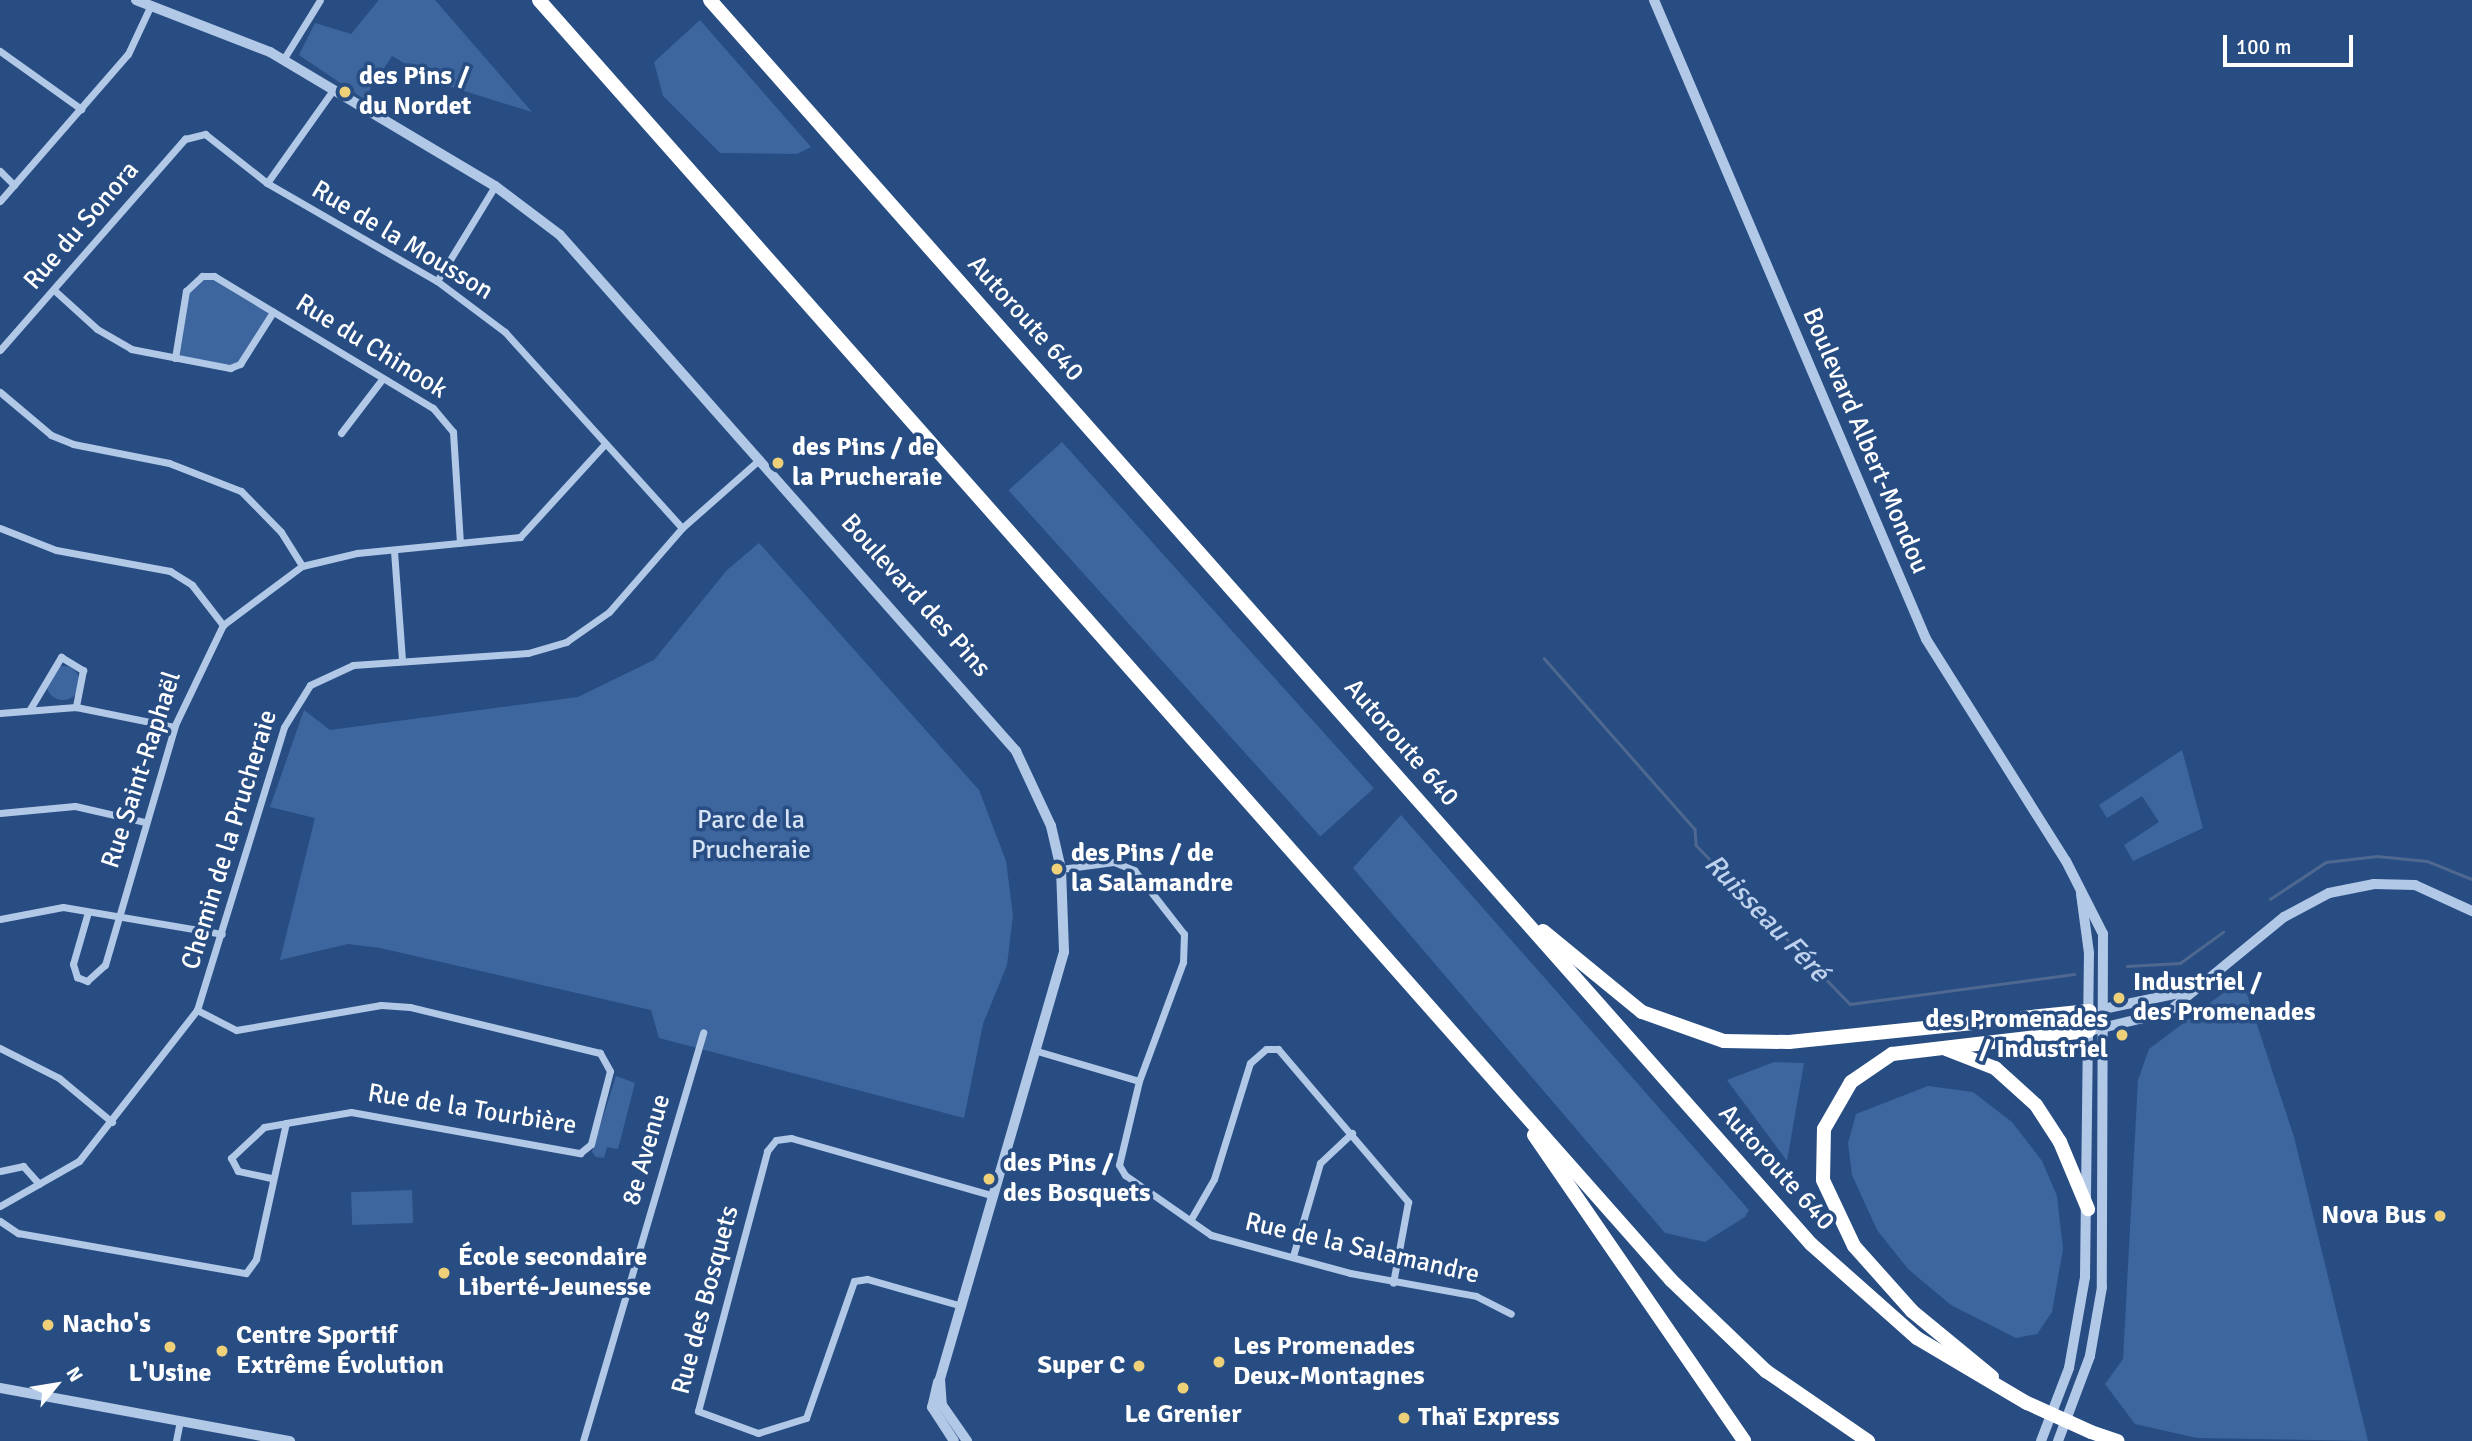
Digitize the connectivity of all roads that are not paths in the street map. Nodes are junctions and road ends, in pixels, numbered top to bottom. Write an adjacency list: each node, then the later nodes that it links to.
1 (136, 0): 6 (street, Boulevard des Pins)
2 (320, 0): 8 (street)
3 (539, 0): 59 (highway)
4 (710, 0): 42 (highway, Autoroute 640)
5 (1654, 0): 41 (street, Boulevard Albert-Mondou)
6 (151, 5): 8 (street, Boulevard des Pins); 10 (street)
7 (0, 51): 10 (street)
8 (283, 60): 9 (street, Boulevard des Pins)
9 (331, 93): 13 (street); 15 (street, Boulevard des Pins)
10 (81, 109): 14 (street)
11 (198, 133): 13 (street, Rue de la Mousson); 18 (street, Rue du Sonora)
12 (0, 171): 14 (street)
13 (267, 183): 17 (street, Rue de la Mousson)
14 (15, 185): 16 (street)
15 (495, 186): 17 (street); 26 (street, Boulevard des Pins)
16 (0, 201)
17 (438, 281): 25 (street, Rue de la Mousson)
18 (54, 290): 20 (street, Rue du Sonora); 21 (street, Rue du Chinook)
19 (273, 312): 21 (street, Rue du Chinook); 21 (street, Rue du Chinook); 22 (street, Rue du Chinook)
20 (0, 351)
21 (175, 358)
22 (383, 379): 24 (street); 29 (street, Rue du Chinook)
23 (0, 393): 31 (street)
24 (341, 433)
25 (605, 444): 28 (street, Rue de la Mousson); 29 (street, Rue Saint-Raphaël)
26 (762, 458): 28 (street, Chemin de la Prucheraie); 40 (street, Boulevard des Pins)
27 (0, 528): 32 (street)
28 (682, 528): 33 (street, Chemin de la Prucheraie)
29 (460, 543): 30 (street, Rue Saint-Raphaël)
30 (394, 551): 31 (street, Rue Saint-Raphaël); 33 (street)
31 (302, 566): 32 (street, Rue Saint-Raphaël)
32 (223, 625): 37 (street, Rue Saint-Raphaël)
33 (402, 660): 47 (street, Chemin de la Prucheraie)
34 (76, 708): 35 (street); 35 (street); 37 (street)
35 (30, 709): 36 (street)
36 (0, 713)
37 (174, 727): 39 (street, Rue Saint-Raphaël)
38 (0, 813): 39 (street)
39 (145, 822): 45 (street, Rue Saint-Raphaël)
40 (1061, 869): 57 (street, Boulevard des Pins); 58 (street, Rue de la Salamandre)
41 (2075, 878): 49 (street, Boulevard Albert-Mondou); 51 (street, Boulevard Albert-Mondou)
42 (1504, 898): 51 (highway); 77 (highway, Autoroute 640)
43 (2472, 911): 48 (street)
44 (88, 912): 45 (street); 45 (street, Rue Saint-Raphaël); 46 (street)
45 (116, 918): 47 (street)
46 (0, 919)
47 (222, 934): 50 (street, Chemin de la Prucheraie)
48 (2201, 986): 49 (street); 52 (street)
49 (2107, 1009): 51 (street); 52 (street, Boulevard Albert-Mondou)
50 (197, 1010): 60 (street, Chemin de la Prucheraie); 61 (street, Rue de la Tourbière)
51 (2089, 1011): 53 (street, Boulevard Albert-Mondou)
52 (2107, 1029): 53 (street); 87 (street, Boulevard Albert-Mondou)
53 (2089, 1031): 55 (highway); 68 (street, Boulevard Albert-Mondou)
54 (704, 1032): 81 (street, 8e Avenue)
55 (1937, 1047): 68 (highway); 77 (highway)
56 (0, 1048): 60 (street)
57 (1037, 1051): 58 (street); 66 (street, Boulevard des Pins)
58 (1139, 1081): 69 (street, Rue de la Salamandre)
59 (1516, 1104): 84 (highway); 85 (highway)
60 (111, 1122): 65 (street, Chemin de la Prucheraie)
61 (286, 1123): 64 (street); 64 (street, Rue de la Tourbière)
62 (1352, 1133): 69 (street); 71 (street); 72 (street)
63 (0, 1171): 65 (street)
64 (271, 1178): 70 (street)
65 (39, 1184): 67 (street, Chemin de la Prucheraie)
66 (994, 1196): 73 (street, Boulevard des Pins); 73 (street, Rue des Bosquets)
67 (0, 1206)
68 (2088, 1209): 86 (street, Boulevard Albert-Mondou)
69 (1191, 1219): 71 (street, Rue de la Salamandre)
70 (0, 1221)
71 (1293, 1256): 72 (street, Rue de la Salamandre)
72 (1393, 1283): 74 (street, Rue de la Salamandre)
73 (962, 1306): 75 (street, Boulevard des Pins)
74 (1511, 1314)
75 (940, 1379): 82 (street); 83 (street, Boulevard des Pins)
76 (0, 1388): 78 (street)
77 (2027, 1403): 88 (highway, Autoroute 640, bridge)
78 (180, 1421): 79 (street); 80 (street)
79 (176, 1441)
80 (290, 1441)
81 (583, 1441)
82 (954, 1441)
83 (967, 1441)
84 (1744, 1441)
85 (1868, 1441)
86 (2041, 1441)
87 (2059, 1441)
88 (2117, 1441)

